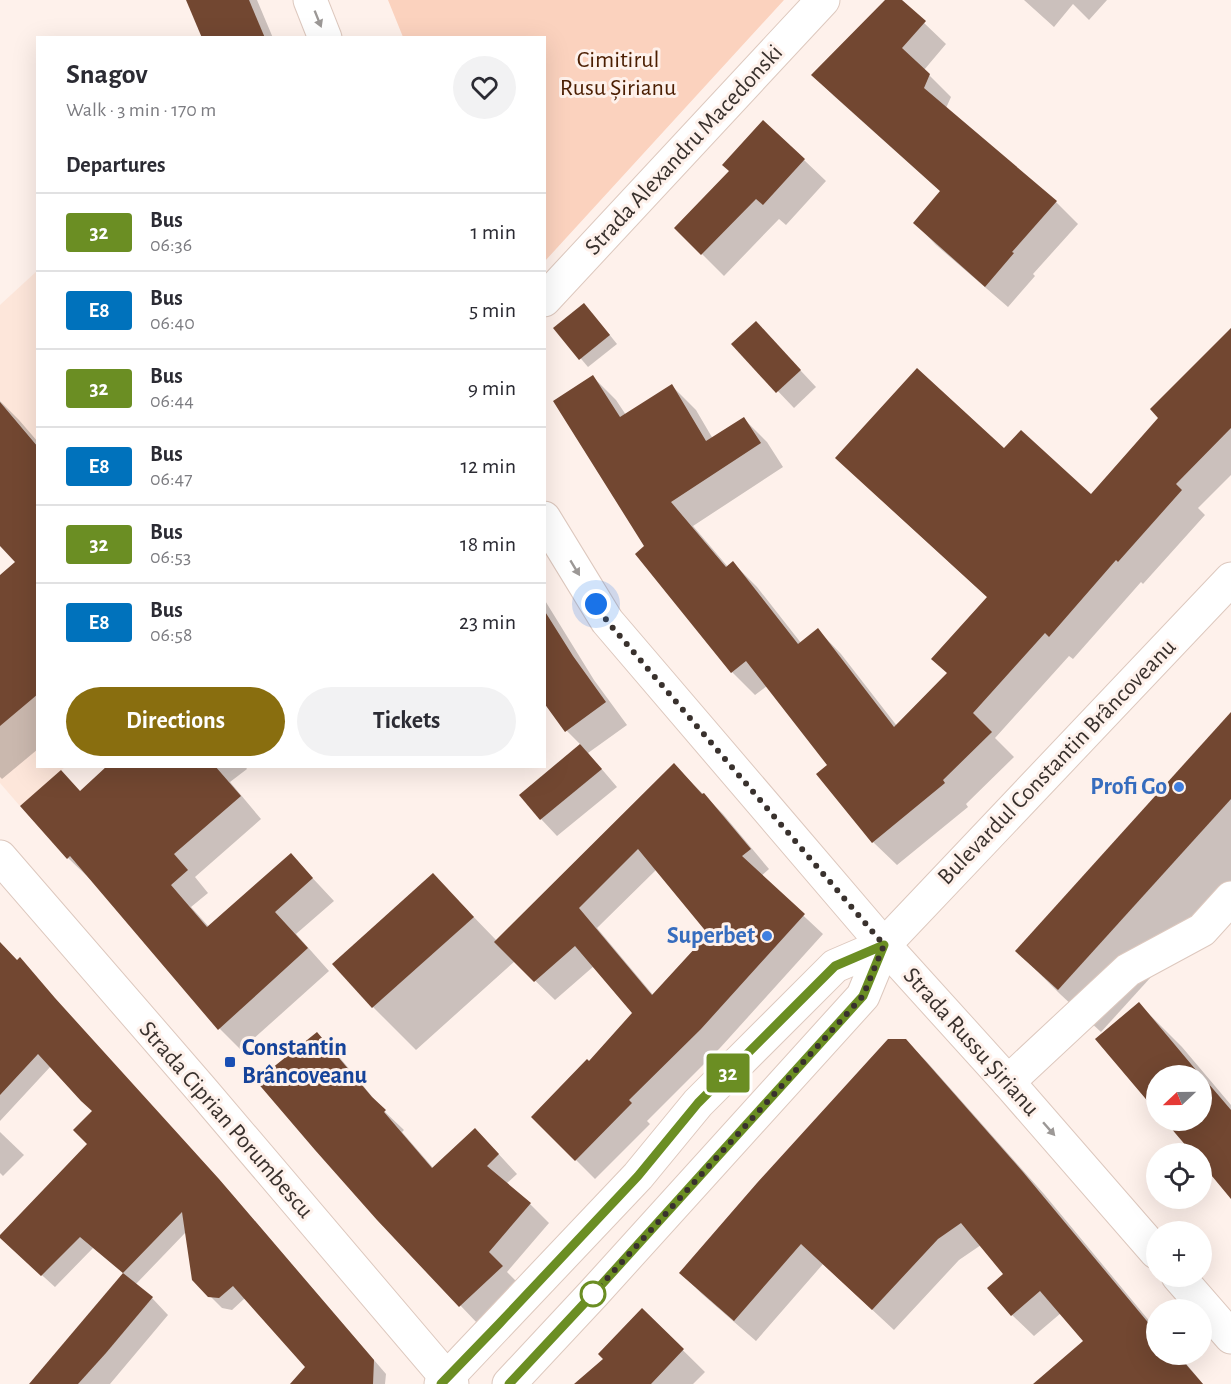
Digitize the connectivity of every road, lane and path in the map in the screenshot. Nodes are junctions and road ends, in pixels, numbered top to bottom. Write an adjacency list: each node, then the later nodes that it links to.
1 (310, 0): 3 (street, one-way to 3)
2 (824, 0): 4 (street, Strada Alexandru Macedonski)
3 (324, 36)
4 (546, 298)
5 (546, 521): 9 (street, Strada Russu Șirianu, one-way to 9)
6 (1231, 579): 9 (street, Bulevardul Constantin Brâncoveanu)
7 (0, 857): 14 (street, Strada Ciprian Porumbescu)
8 (1231, 898): 10 (street)
9 (884, 945): 10 (street, Strada Russu Șirianu); 14 (street, Bulevardul Constantin Brâncoveanu); 15 (street, Bulevardul Constantin Brâncoveanu)
10 (1008, 1082): 11 (street, Strada Russu Șirianu, one-way to 11)
11 (1146, 1241)
12 (1188, 1287): 13 (street)
13 (1231, 1337)
14 (447, 1382)
15 (509, 1384)

